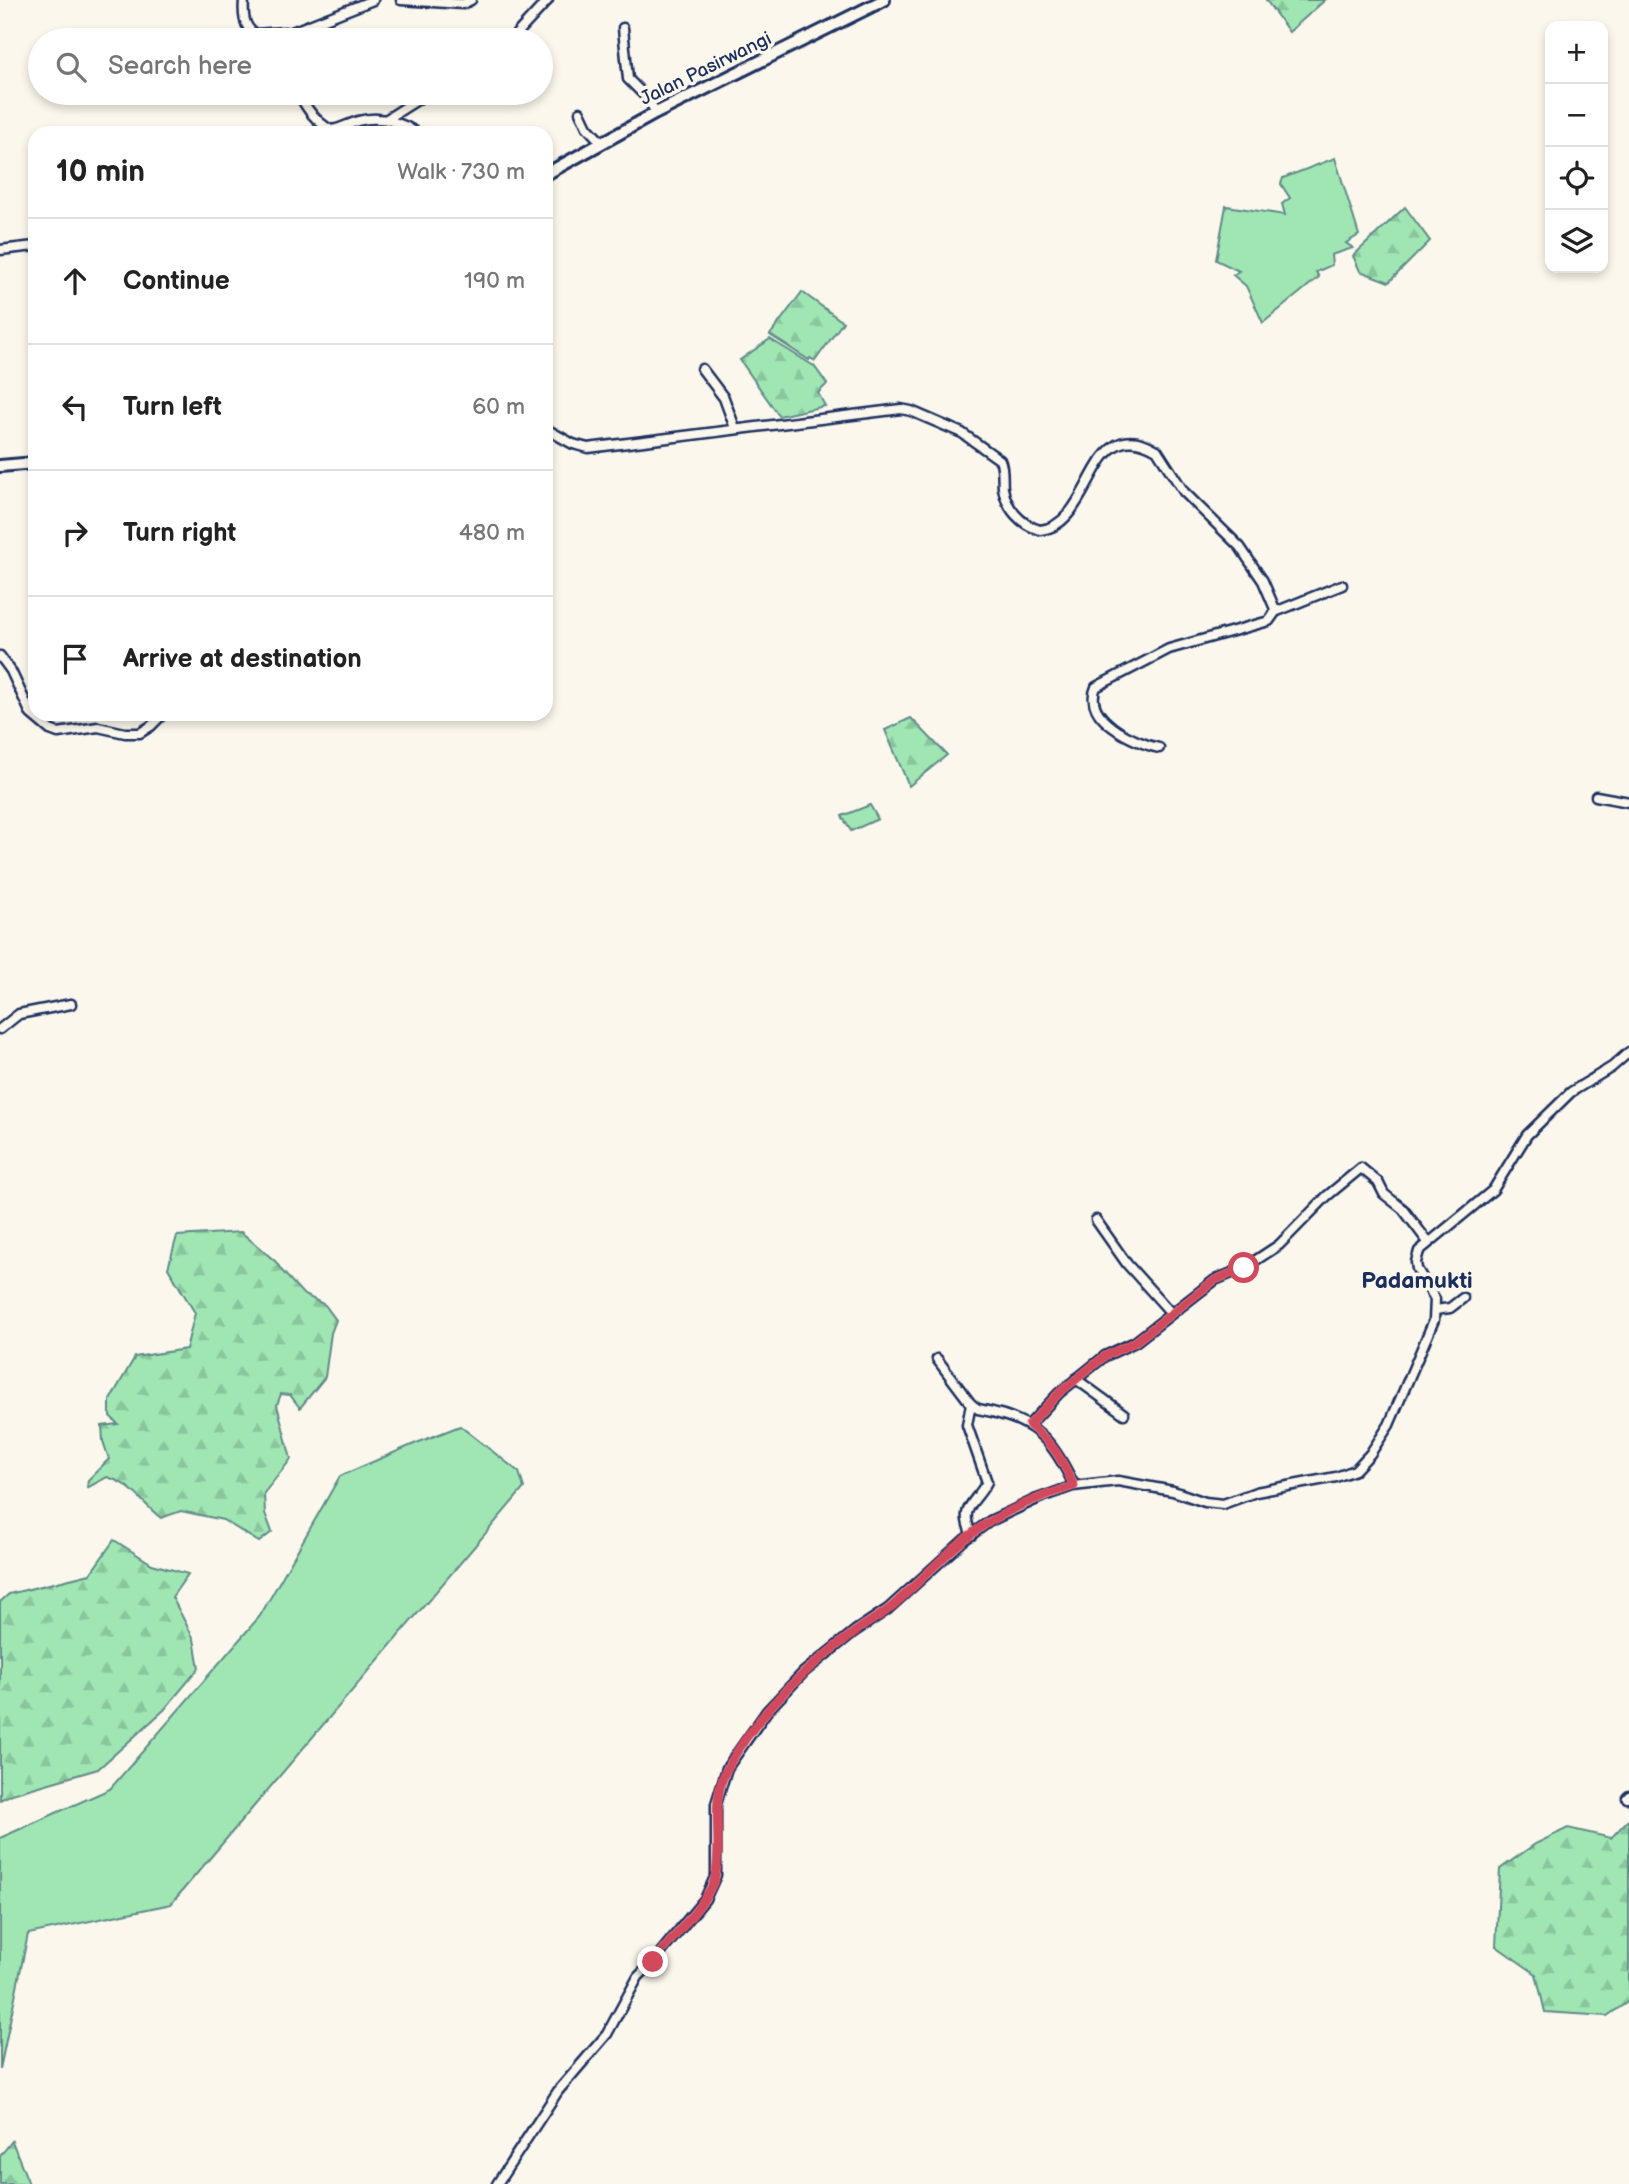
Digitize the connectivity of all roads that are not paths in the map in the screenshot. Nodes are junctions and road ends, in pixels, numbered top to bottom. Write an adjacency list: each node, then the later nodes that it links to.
1 (244, 0): 7 (street)
2 (373, 0): 8 (street)
3 (401, 0): 4 (street)
4 (471, 0)
5 (548, 0): 9 (street)
6 (884, 0): 14 (street, Jalan Pasirwangi)
7 (249, 28)
8 (311, 28)
9 (521, 28)
10 (623, 28): 14 (street)
11 (305, 105): 16 (street)
12 (409, 105): 15 (street)
13 (580, 112): 19 (street)
14 (656, 113): 19 (street, Jalan Pasirwangi)
15 (387, 119): 17 (street); 18 (street)
16 (324, 126)
17 (343, 126)
18 (406, 126)
19 (601, 142): 20 (street, Jalan Pasirwangi)
20 (553, 169)
21 (28, 247): 22 (street)
22 (0, 250)
23 (702, 369): 24 (street)
24 (735, 428): 25 (street); 29 (street)
25 (553, 433)
26 (28, 464): 27 (street)
27 (0, 466)
28 (1342, 585): 29 (street)
29 (1275, 612): 34 (street)
30 (0, 656): 31 (street)
31 (28, 708)
32 (39, 721): 33 (street)
33 (157, 721)
34 (1159, 748)
35 (1596, 796): 36 (street)
36 (1629, 802)
37 (71, 1004): 38 (street)
38 (0, 1029)
39 (1629, 1052): 41 (street)
40 (1097, 1220): 44 (street)
41 (1428, 1242): 43 (street); 44 (street)
42 (1463, 1298): 43 (street)
43 (1435, 1310): 50 (street)
44 (1171, 1313): 46 (street)
45 (937, 1359): 47 (street)
46 (1076, 1379): 48 (street); 49 (street)
47 (971, 1404): 49 (street); 51 (street)
48 (1124, 1414)
49 (1029, 1425): 50 (street)
50 (1074, 1486): 51 (street)
51 (971, 1535): 52 (street)
52 (497, 2184)

